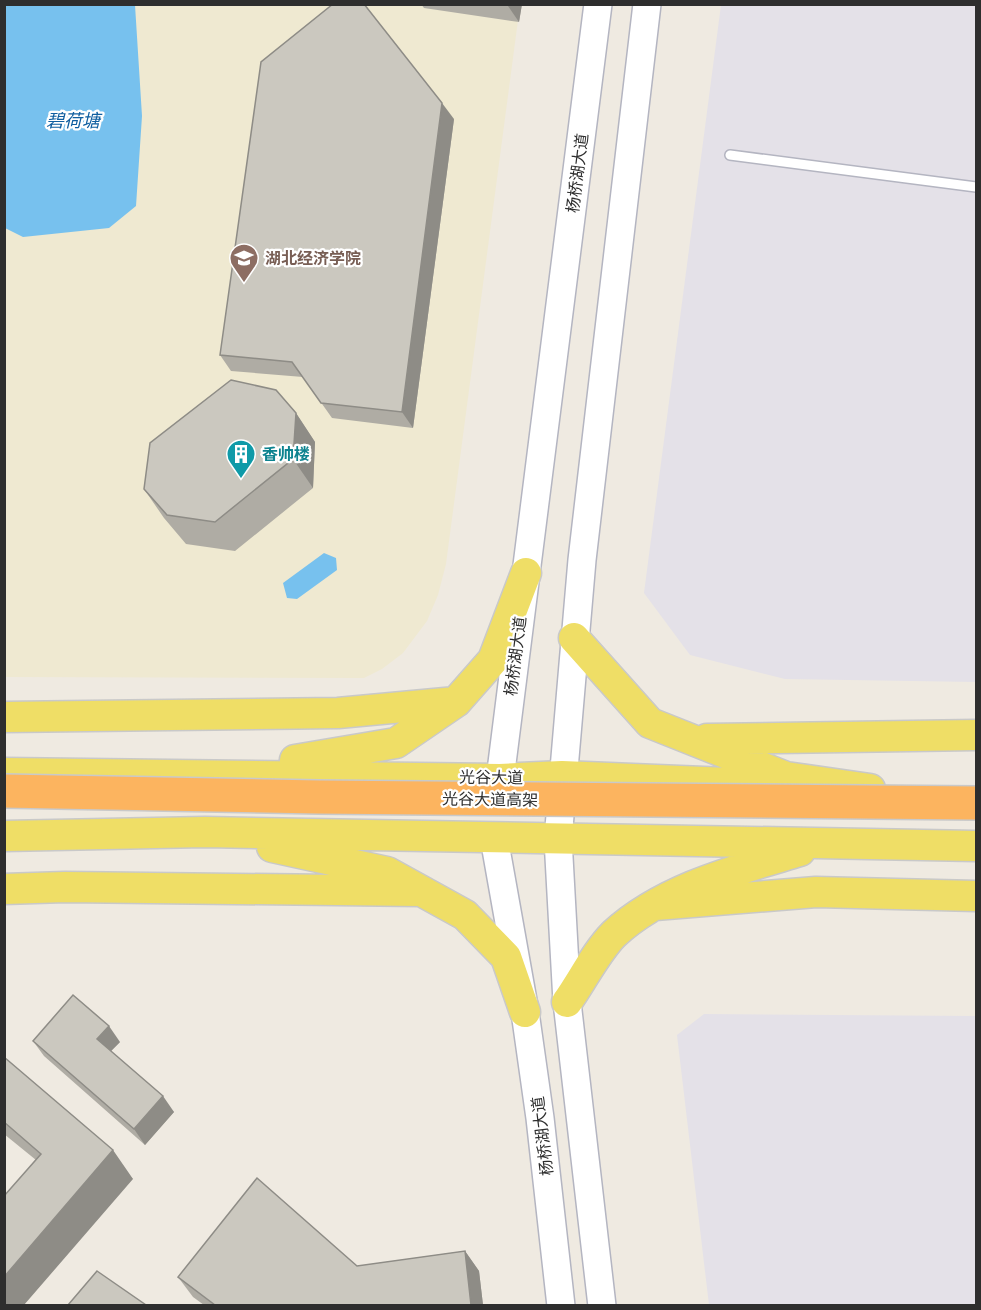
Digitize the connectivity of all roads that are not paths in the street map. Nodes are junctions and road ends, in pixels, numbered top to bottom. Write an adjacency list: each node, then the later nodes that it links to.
1 (598, 4): 5 (main road, 杨桥湖大道)
2 (646, 4): 6 (main road)
3 (730, 155): 4 (lane)
4 (976, 187)
5 (526, 573): 7 (main road); 14 (main road, 杨桥湖大道)
6 (574, 638): 10 (main road); 13 (main road)
7 (456, 702): 8 (main road); 11 (main road)
8 (4, 717)
9 (976, 735): 10 (main road)
10 (691, 739): 15 (main road)
11 (220, 773): 12 (main road, 光谷大道); 14 (main road, 光谷大道)
12 (8, 776): 17 (highway, 光谷大道高架, bridge)
13 (562, 776): 14 (main road, 光谷大道); 15 (main road, 光谷大道); 23 (main road)
14 (500, 779): 22 (main road, 杨桥湖大道)
15 (870, 789): 16 (main road, 光谷大道)
16 (976, 789)
17 (976, 803)
18 (4, 812): 19 (highway, 光谷大道高架)
19 (976, 823)
20 (205, 832): 21 (main road); 22 (main road); 27 (main road)
21 (4, 836)
22 (494, 838): 23 (main road); 31 (main road, 杨桥湖大道)
23 (558, 839): 24 (main road); 30 (main road)
24 (829, 843): 25 (main road); 29 (main road)
25 (976, 846)
26 (4, 889): 27 (main road)
27 (421, 891): 31 (main road)
28 (976, 896): 29 (main road)
29 (655, 905): 30 (main road)
30 (567, 1002): 33 (main road)
31 (525, 1012): 32 (main road, 杨桥湖大道)
32 (561, 1305)
33 (602, 1305)

